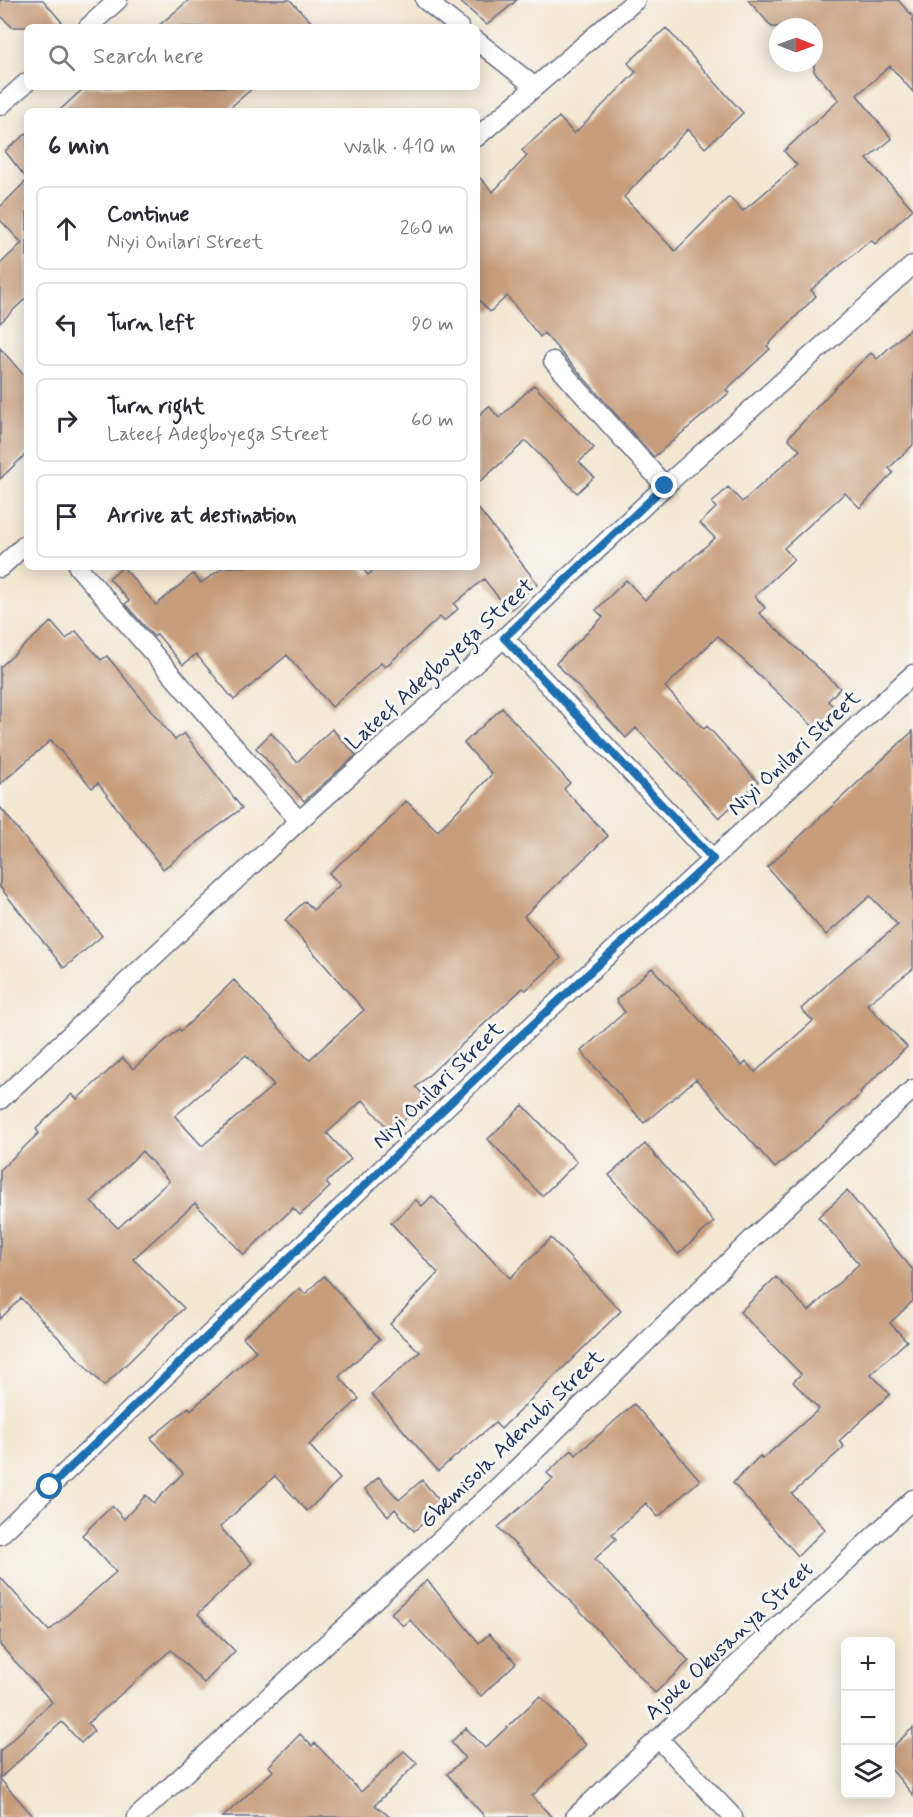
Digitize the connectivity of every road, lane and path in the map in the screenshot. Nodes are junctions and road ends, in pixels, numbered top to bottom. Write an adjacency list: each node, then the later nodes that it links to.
1 (118, 0): 4 (street)
2 (425, 0): 5 (street)
3 (636, 0): 8 (street)
4 (91, 24)
5 (455, 24)
6 (480, 43): 8 (street)
7 (24, 85): 9 (street)
8 (534, 86): 10 (street)
9 (0, 106)
10 (480, 134)
11 (913, 265): 13 (street, Lateef Adegboyega Street)
12 (553, 361): 13 (street)
13 (665, 486): 17 (street, Lateef Adegboyega Street)
14 (24, 546): 15 (street)
15 (0, 568)
16 (81, 570): 19 (street)
17 (504, 638): 19 (street, Lateef Adegboyega Street); 20 (street)
18 (913, 674): 20 (street, Niyi Onilari Street)
19 (299, 821): 22 (street, Lateef Adegboyega Street)
20 (713, 859): 24 (street, Niyi Onilari Street)
21 (913, 1089): 26 (street, Gbemisola Adenubi Street)
22 (0, 1100)
23 (913, 1499): 25 (street, Ajoke Okusanya Street)
24 (0, 1535)
25 (658, 1738): 27 (street, Ajoke Okusanya Street); 28 (street)
26 (137, 1817)
27 (575, 1817)
28 (733, 1817)

